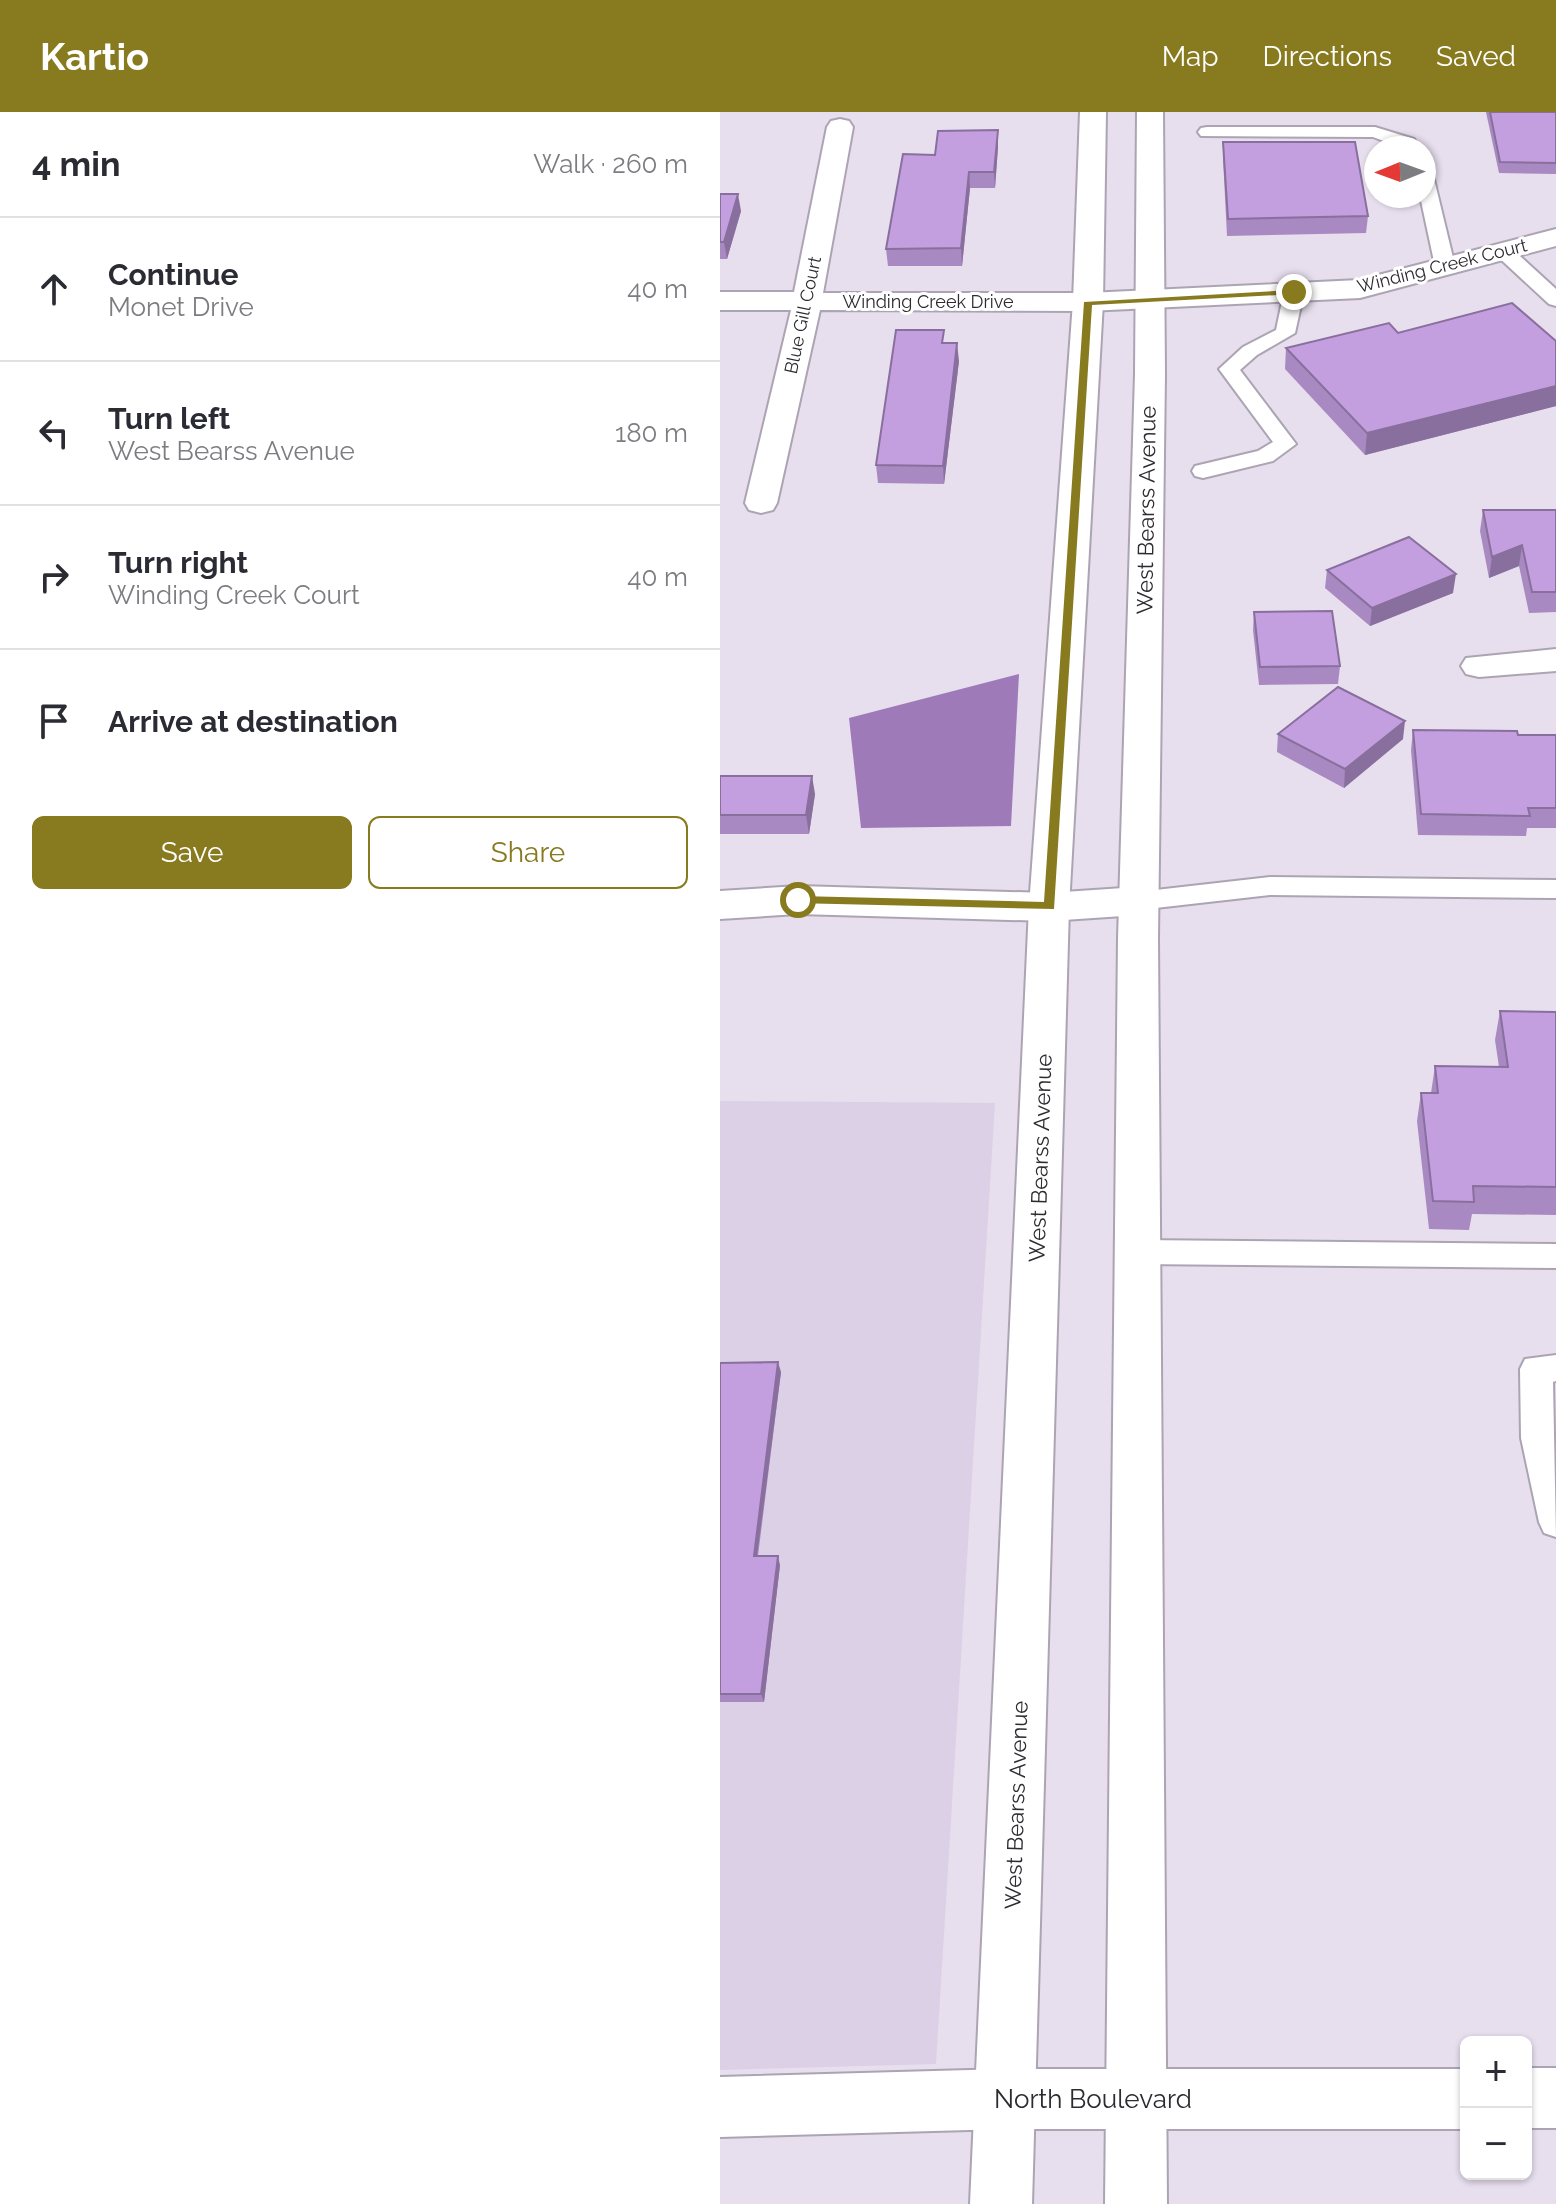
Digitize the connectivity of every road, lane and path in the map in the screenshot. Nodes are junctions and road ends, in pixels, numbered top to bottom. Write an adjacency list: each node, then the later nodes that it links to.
1 (1093, 112): 15 (main road, West Bearss Avenue)
2 (1150, 112): 11 (main road, West Bearss Avenue)
3 (840, 127): 14 (main road, Blue Gill Court)
4 (1207, 132): 5 (lane)
5 (1387, 136)
6 (1432, 208): 9 (lane)
7 (1556, 237): 8 (main road, Winding Creek Court)
8 (1503, 251): 9 (main road, Winding Creek Court); 12 (lane)
9 (1445, 266): 10 (main road, Winding Creek Court)
10 (1294, 292): 11 (main road, Winding Creek Court); 16 (lane)
11 (1151, 299): 15 (main road, Winding Creek Court); 21 (main road, West Bearss Avenue)
12 (1556, 300)
13 (720, 301): 14 (main road, Winding Creek Drive)
14 (807, 302): 15 (main road, Winding Creek Drive); 17 (main road, Blue Gill Court)
15 (1088, 302): 23 (main road, West Bearss Avenue)
16 (1203, 471)
17 (761, 503)
18 (1556, 660): 19 (main road)
19 (1479, 666)
20 (1556, 889): 21 (lane)
21 (1138, 901): 23 (main road); 24 (main road, West Bearss Avenue)
22 (720, 905): 23 (main road)
23 (1049, 907): 30 (main road, West Bearss Avenue)
24 (1137, 1252): 25 (lane); 31 (main road, West Bearss Avenue)
25 (1556, 1256)
26 (1556, 1368): 27 (lane)
27 (1556, 1522)
28 (1532, 2098): 29 (main road)
29 (1556, 2098)
30 (1006, 2099): 31 (main road, North Boulevard); 33 (main road, North Boulevard); 34 (main road, West Bearss Avenue)
31 (1137, 2099): 32 (main road, North Boulevard); 35 (main road, West Bearss Avenue)
32 (1460, 2099)
33 (720, 2107)
34 (1001, 2204)
35 (1136, 2204)

